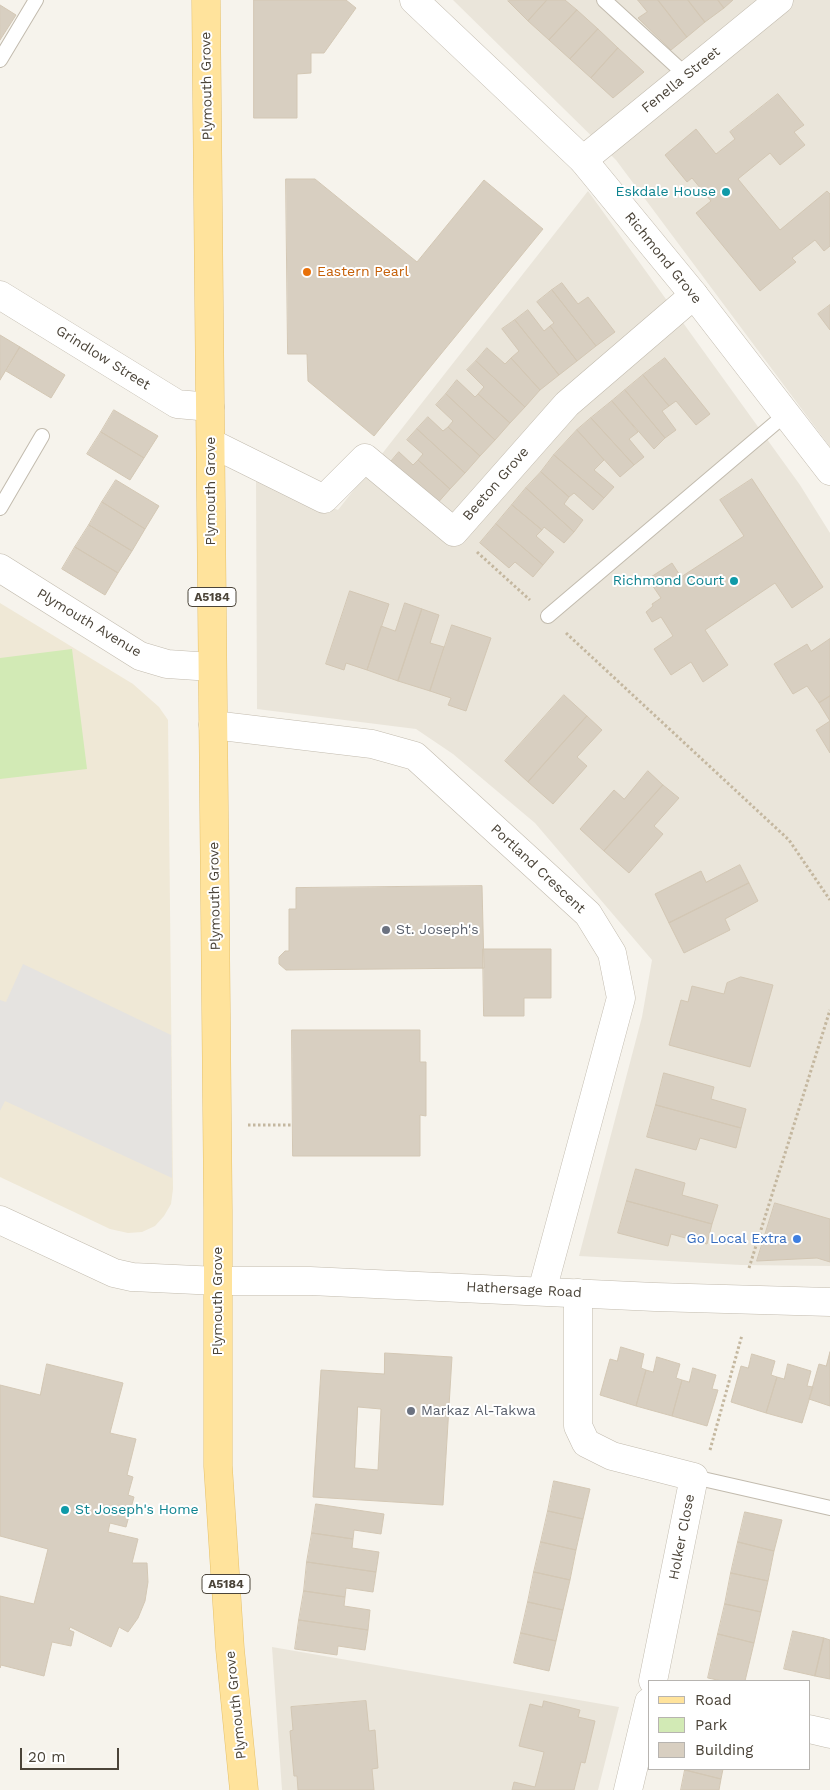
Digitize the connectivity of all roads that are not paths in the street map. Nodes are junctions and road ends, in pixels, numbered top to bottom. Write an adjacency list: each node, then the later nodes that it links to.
1 (36, 0): 6 (lane)
2 (206, 0): 11 (main road, Plymouth Grove / A5184)
3 (604, 0): 7 (lane)
4 (779, 0): 7 (street, Fenella Street)
5 (422, 2): 8 (street, Richmond Grove)
6 (0, 60)
7 (686, 75): 8 (street, Fenella Street)
8 (583, 160): 10 (street, Richmond Grove)
9 (0, 295): 11 (street, Grindlow Street)
10 (694, 295): 12 (street, Richmond Grove); 14 (street, Beeton Grove)
11 (210, 408): 14 (main road, Plymouth Grove / A5184)
12 (786, 414): 15 (street, Richmond Grove); 18 (lane)
13 (42, 436): 16 (lane)
14 (211, 443): 19 (main road, Plymouth Grove / A5184)
15 (830, 471)
16 (0, 508)
17 (0, 568): 19 (street, Plymouth Avenue)
18 (548, 616)
19 (212, 666): 20 (main road, Plymouth Grove / A5184)
20 (213, 725): 22 (main road, Plymouth Grove / A5184); 23 (street, Portland Crescent)
21 (0, 1220): 22 (street, Hathersage Road)
22 (218, 1281): 23 (street, Hathersage Road); 32 (main road, Plymouth Grove / A5184)
23 (542, 1291): 24 (street, Hathersage Road)
24 (578, 1293): 25 (street, Hathersage Road); 26 (street, Holker Close)
25 (830, 1302)
26 (694, 1477): 27 (lane); 28 (street, Holker Close)
27 (830, 1508)
28 (653, 1680)
29 (648, 1706): 33 (street)
30 (810, 1729): 31 (street)
31 (830, 1734)
32 (244, 1790)
33 (628, 1790)

